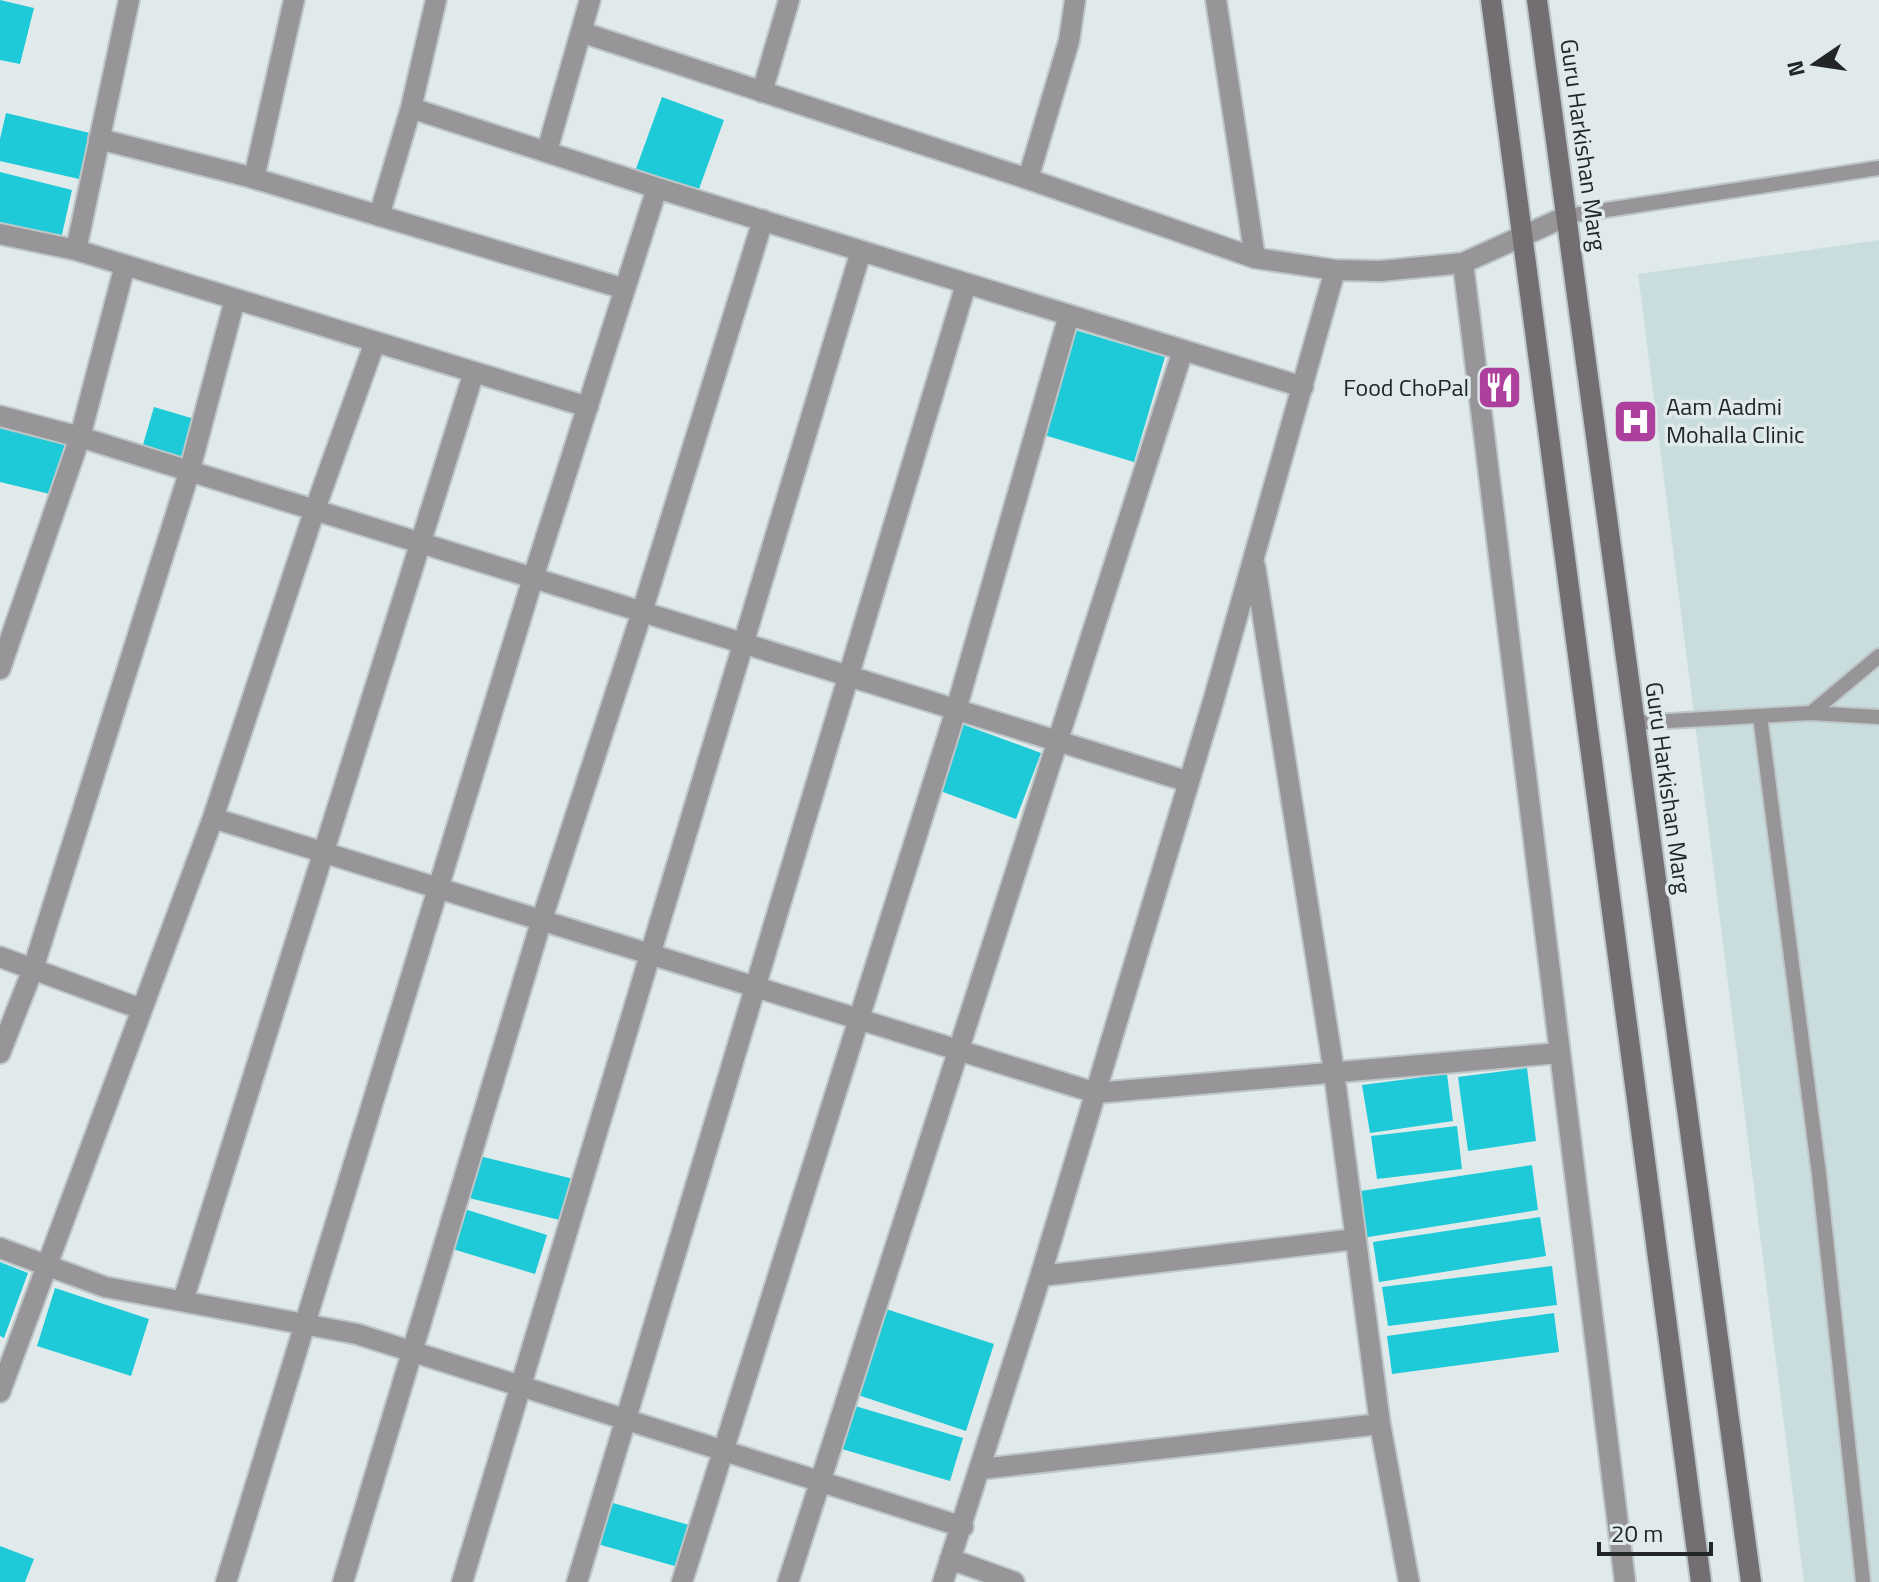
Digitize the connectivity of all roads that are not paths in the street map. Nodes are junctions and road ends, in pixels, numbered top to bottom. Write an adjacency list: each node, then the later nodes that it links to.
1 (129, 0): 13 (street)
2 (294, 0): 16 (street)
3 (436, 0): 12 (street)
4 (590, 0): 10 (street)
5 (789, 0): 11 (street)
6 (1075, 0): 17 (street)
7 (1216, 0): 26 (street)
8 (1491, 0): 23 (main road)
9 (1537, 0): 20 (main road, Guru Harkishan Marg)
10 (581, 32): 11 (street); 14 (street)
11 (762, 92): 17 (street)
12 (411, 108): 14 (street); 19 (street)
13 (99, 139): 16 (street); 24 (street)
14 (547, 151): 18 (street)
15 (1879, 168): 20 (lane)
16 (254, 178): 19 (street)
17 (1028, 179): 26 (street)
18 (657, 188): 21 (street); 31 (street)
19 (379, 216): 31 (street)
20 (1567, 216): 23 (street); 55 (main road, Guru Harkishan Marg)
21 (763, 220): 25 (street); 46 (street)
22 (0, 234): 24 (street)
23 (1522, 235): 27 (street); 99 (main road)
24 (76, 250): 28 (street)
25 (861, 251): 30 (street); 47 (street)
26 (1255, 258): 29 (street)
27 (1463, 263): 29 (street); 70 (street)
28 (125, 265): 32 (street); 40 (street)
29 (1335, 270): 37 (street)
30 (966, 284): 33 (street); 50 (street)
31 (625, 289): 38 (street)
32 (235, 299): 34 (street); 41 (street)
33 (1069, 315): 35 (street); 51 (street)
34 (375, 342): 36 (street); 42 (street)
35 (1183, 350): 37 (street); 56 (street)
36 (474, 372): 38 (street); 43 (street)
37 (1303, 387): 44 (street)
38 (588, 407): 45 (street)
39 (0, 416): 40 (street)
40 (80, 437): 41 (street); 49 (street)
41 (189, 473): 42 (street); 64 (street)
42 (314, 512): 43 (street); 58 (street)
43 (421, 544): 45 (street); 59 (street)
44 (1254, 558): 57 (street); 71 (street)
45 (533, 578): 46 (street); 60 (street)
46 (642, 612): 47 (street); 61 (street)
47 (743, 643): 50 (street); 62 (street)
48 (1879, 656): 52 (lane)
49 (0, 669)
50 (850, 676): 51 (street); 65 (street)
51 (956, 710): 56 (street); 67 (street)
52 (1811, 713): 53 (lane); 54 (lane)
53 (1760, 716): 55 (lane); 101 (lane)
54 (1879, 717)
55 (1633, 723): 100 (main road, Guru Harkishan Marg)
56 (1059, 742): 57 (street); 68 (street)
57 (1189, 782): 72 (street)
58 (213, 818): 59 (street); 66 (street)
59 (320, 852): 60 (street); 77 (street)
60 (438, 890): 61 (street); 78 (street)
61 (541, 922): 62 (street); 79 (street)
62 (650, 955): 65 (street); 80 (street)
63 (0, 957): 64 (street)
64 (33, 969): 66 (street); 69 (street)
65 (756, 988): 67 (street); 82 (street)
66 (141, 1009): 75 (street)
67 (859, 1020): 68 (street); 84 (street)
68 (959, 1051): 72 (street); 86 (street)
69 (0, 1053)
70 (1559, 1053): 71 (street); 98 (street)
71 (1334, 1072): 72 (street); 73 (street)
72 (1096, 1093): 76 (street)
73 (1356, 1239): 76 (street); 83 (street)
74 (0, 1248): 75 (street)
75 (45, 1264): 77 (street); 81 (street)
76 (1041, 1276): 85 (street)
77 (183, 1301): 78 (street)
78 (305, 1324): 79 (street); 89 (street)
79 (412, 1351): 80 (street); 90 (street)
80 (521, 1386): 82 (street); 91 (street)
81 (0, 1392)
82 (626, 1419): 84 (street); 92 (street)
83 (1380, 1424): 85 (street); 97 (street)
84 (723, 1450): 86 (street); 93 (street)
85 (981, 1469): 87 (street)
86 (821, 1482): 87 (street); 94 (street)
87 (963, 1527): 88 (street)
88 (950, 1559): 95 (street); 96 (street)
89 (226, 1582)
90 (343, 1582)
91 (462, 1582)
92 (577, 1582)
93 (682, 1582)
94 (788, 1582)
95 (943, 1582)
96 (1014, 1582)
97 (1409, 1582)
98 (1625, 1582)
99 (1701, 1582)
100 (1751, 1582)
101 (1863, 1582)

